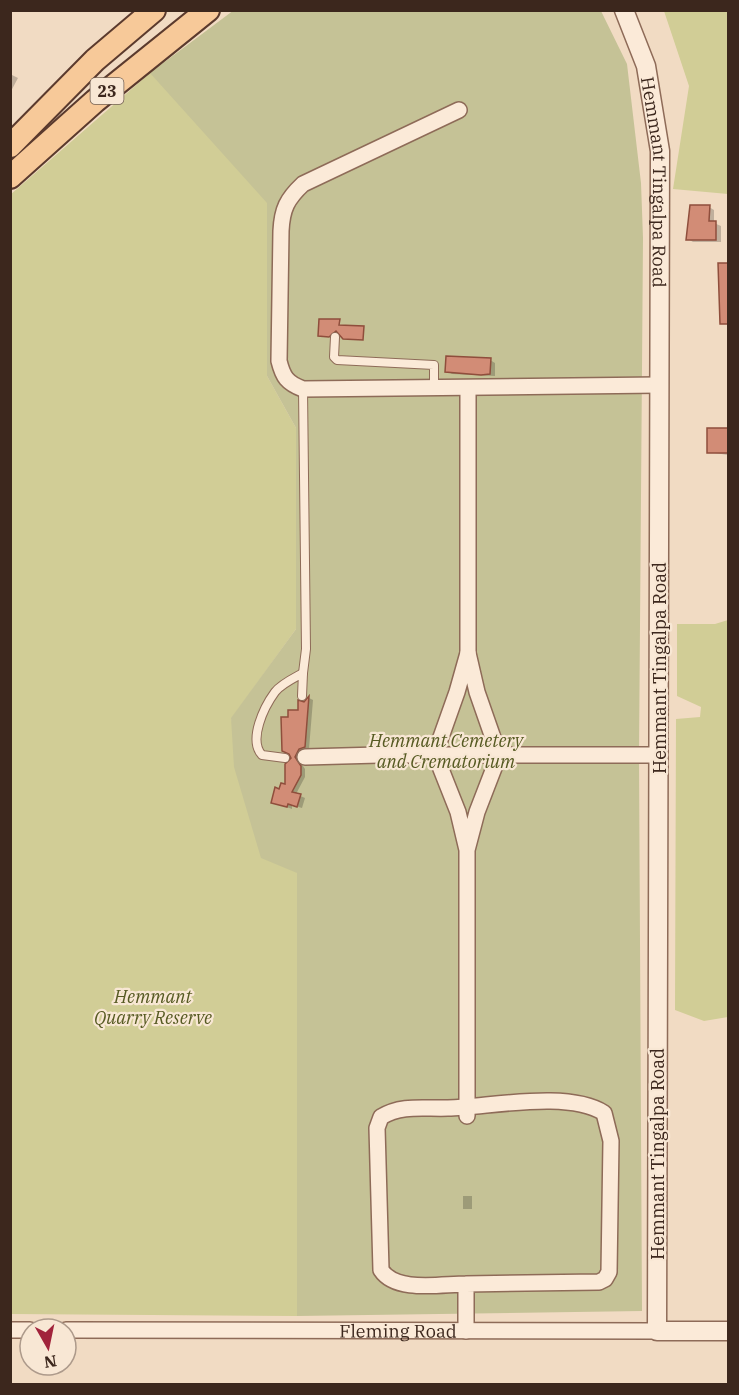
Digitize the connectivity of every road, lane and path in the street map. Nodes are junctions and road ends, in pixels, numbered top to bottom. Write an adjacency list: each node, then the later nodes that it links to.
1 (154, 10): 5 (main road, 23)
2 (208, 10): 6 (main road, 23)
3 (624, 10): 8 (street, Hemmant Tingalpa Road)
4 (459, 110): 11 (street)
5 (10, 146)
6 (10, 177)
7 (334, 337): 9 (lane)
8 (659, 385): 10 (street); 19 (street, Hemmant Tingalpa Road)
9 (434, 388): 10 (street); 11 (street)
10 (468, 388): 12 (street)
11 (303, 389): 13 (lane)
12 (468, 653): 14 (street); 15 (street)
13 (303, 673): 16 (lane); 20 (lane)
14 (457, 692): 15 (street); 17 (street)
15 (477, 692): 18 (street)
16 (302, 696)
17 (435, 754): 18 (street); 21 (street); 22 (street)
18 (499, 755): 19 (street); 23 (street)
19 (659, 755): 29 (street, Hemmant Tingalpa Road)
20 (285, 758)
21 (305, 758)
22 (458, 812): 23 (street); 24 (street)
23 (477, 812): 24 (street)
24 (467, 850): 25 (street)
25 (467, 1111): 26 (street); 26 (street)
26 (466, 1284): 28 (street)
27 (78, 1330): 28 (street, Fleming Road)
28 (466, 1331): 29 (street, Fleming Road)
29 (657, 1331): 30 (street, Fleming Road)
30 (729, 1331)

